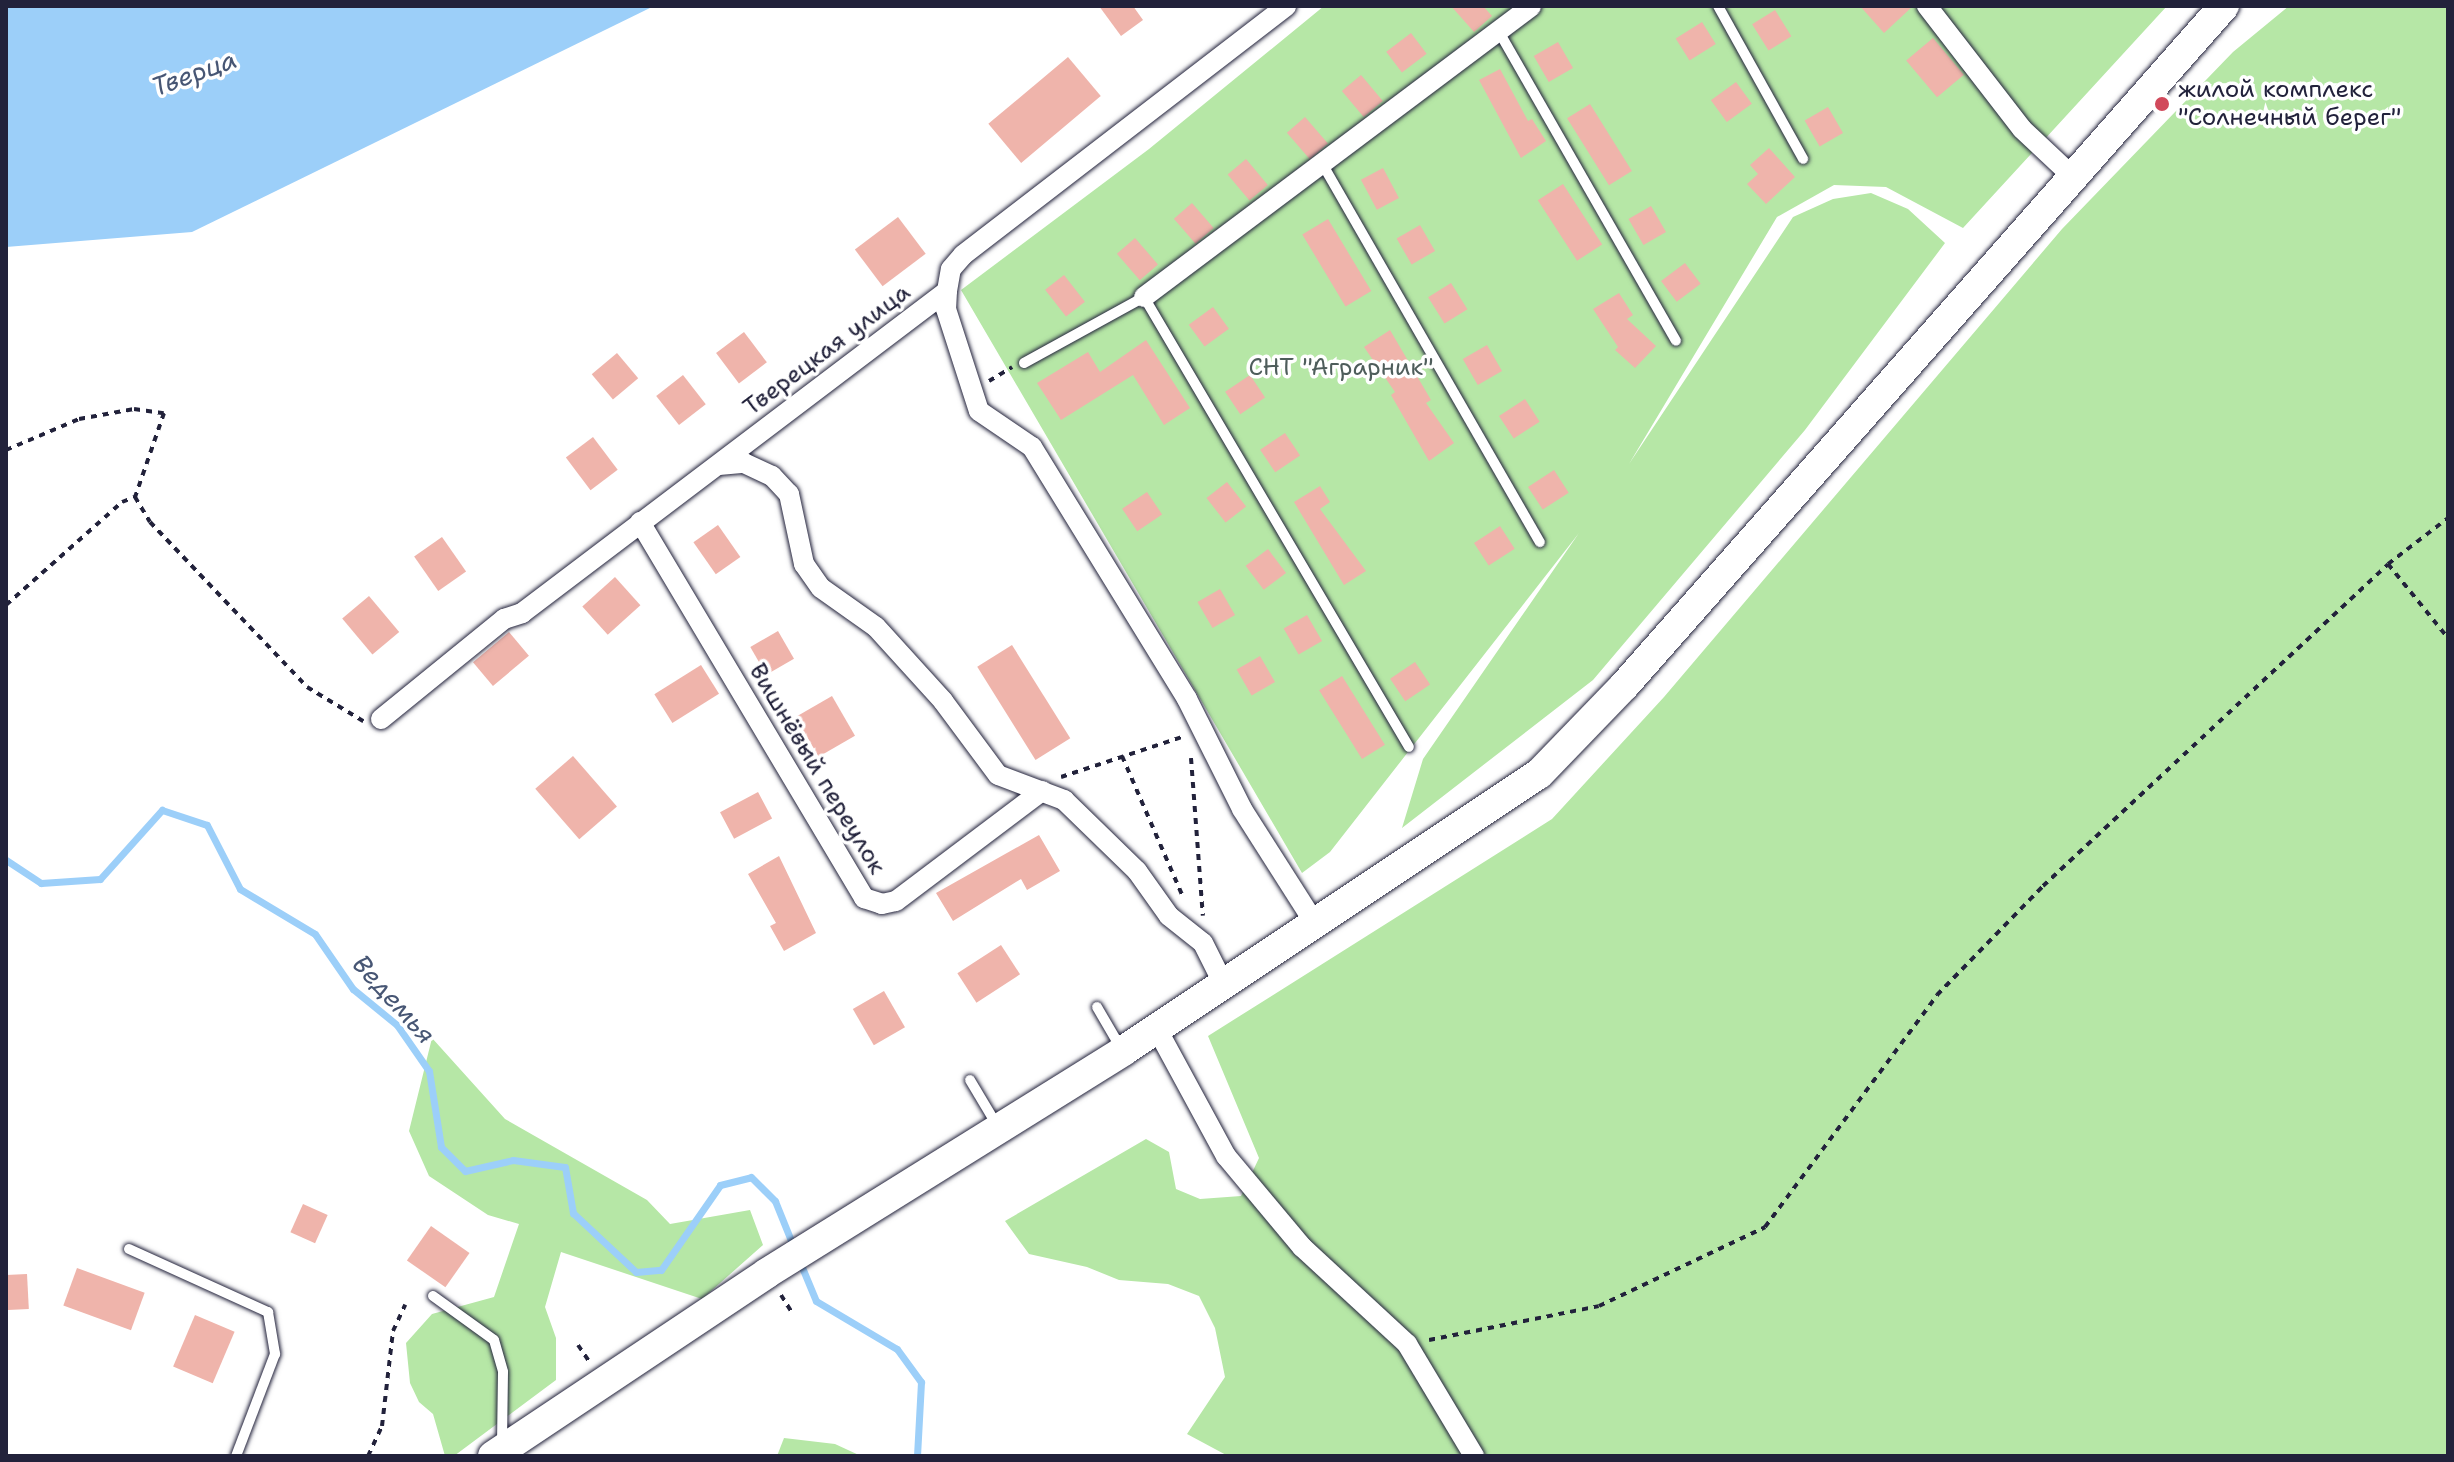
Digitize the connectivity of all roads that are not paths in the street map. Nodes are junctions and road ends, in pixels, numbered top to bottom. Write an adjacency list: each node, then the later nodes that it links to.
1 (1286, 6): 10 (street, Тверецкая улица)
2 (1531, 6): 6 (street)
3 (1718, 6): 7 (lane)
4 (1927, 6): 9 (street)
5 (2224, 6): 9 (main road)
6 (1498, 30): 8 (street); 12 (lane)
7 (1803, 159)
8 (1323, 165): 11 (street); 16 (lane)
9 (2072, 176): 20 (main road)
10 (947, 291): 14 (street, Тверецкая улица); 20 (street)
11 (1144, 297): 13 (lane); 18 (lane)
12 (1676, 341)
13 (1024, 363)
14 (718, 465): 15 (street, Тверецкая улица); 19 (street)
15 (640, 522): 17 (street, Тверецкая улица); 19 (street, Вишнёвый переулок)
16 (1540, 542)
17 (381, 719)
18 (1409, 747)
19 (1042, 791): 21 (street)
20 (1316, 925): 21 (main road)
21 (1224, 985): 23 (main road)
22 (1097, 1007): 24 (lane)
23 (1157, 1029): 24 (main road); 31 (street)
24 (1123, 1051): 26 (main road)
25 (970, 1080): 26 (lane)
26 (999, 1128): 29 (main road)
27 (129, 1249): 30 (lane)
28 (433, 1296): 29 (lane)
29 (497, 1453)
30 (236, 1456)
31 (1474, 1456)

